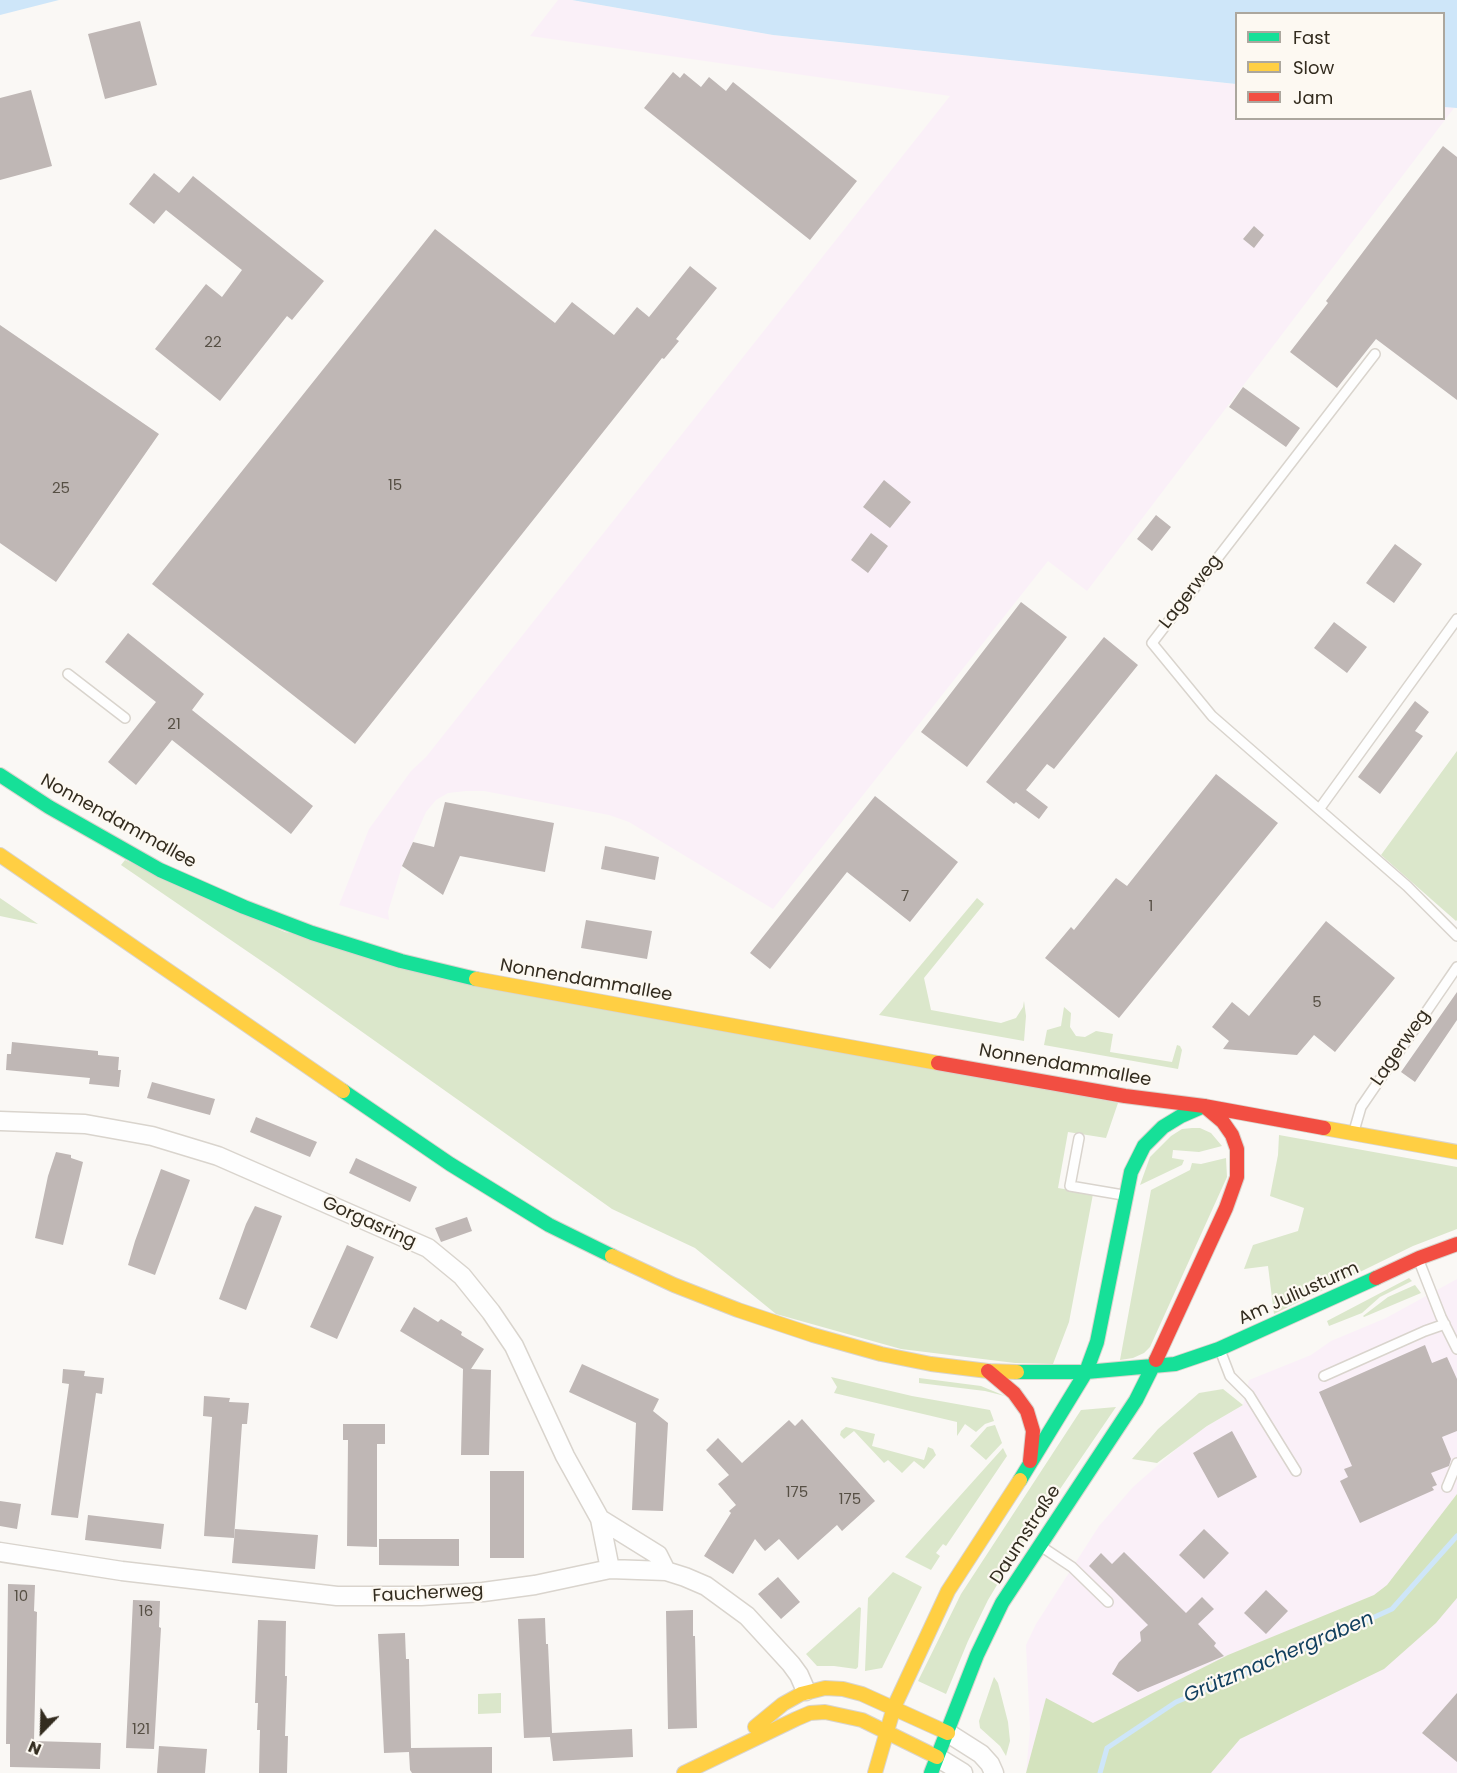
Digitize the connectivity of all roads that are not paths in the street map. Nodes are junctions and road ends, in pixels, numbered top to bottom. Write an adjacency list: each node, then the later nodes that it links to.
1 (1375, 354): 6 (lane, Lagerweg)
2 (1457, 619): 6 (lane)
3 (68, 674): 4 (lane)
4 (125, 718)
5 (0, 775): 10 (main road, Nonnendammallee)
6 (1320, 808): 8 (lane, Lagerweg)
7 (0, 855): 22 (main road)
8 (1457, 936)
9 (1457, 967): 12 (lane, Lagerweg)
10 (1204, 1106): 12 (main road); 15 (main road, Daumstraße); 21 (main road, Daumstraße)
11 (0, 1121): 29 (street, Gorgasring)
12 (1353, 1133): 14 (main road)
13 (1079, 1138): 15 (lane)
14 (1457, 1152)
15 (1126, 1196): 23 (main road, Daumstraße)
16 (1457, 1244): 17 (main road, Am Juliusturm)
17 (1419, 1258): 18 (lane); 19 (main road, Am Juliusturm)
18 (1445, 1324): 20 (lane); 24 (lane)
19 (1219, 1349): 21 (main road, Am Juliusturm); 27 (lane)
20 (1457, 1349)
21 (1153, 1366): 23 (main road, Am Juliusturm); 30 (main road, Daumstraße)
22 (988, 1371): 23 (main road); 26 (main road)
23 (1086, 1372): 26 (main road, Daumstraße)
24 (1323, 1376)
25 (1457, 1463): 28 (lane)
26 (1030, 1464): 36 (main road, Daumstraße)
27 (1296, 1471)
28 (1447, 1488)
29 (600, 1519): 32 (street, Gorgasring); 33 (street, Gorgasring)
30 (1040, 1545): 34 (lane); 38 (main road, Daumstraße)
31 (0, 1551): 32 (street, Faucherweg)
32 (610, 1569): 33 (street, Faucherweg)
33 (666, 1571): 35 (street, Faucherweg)
34 (1108, 1602)
35 (806, 1691): 36 (main road); 39 (main road)
36 (894, 1707): 37 (main road, Daumstraße); 38 (main road)
37 (886, 1730): 39 (main road); 40 (main road); 42 (main road, Daumstraße)
38 (948, 1732): 40 (main road, Daumstraße); 44 (street)
39 (725, 1753): 41 (main road)
40 (934, 1765): 43 (street)
41 (684, 1773)
42 (875, 1773)
43 (963, 1773)
44 (994, 1773)

